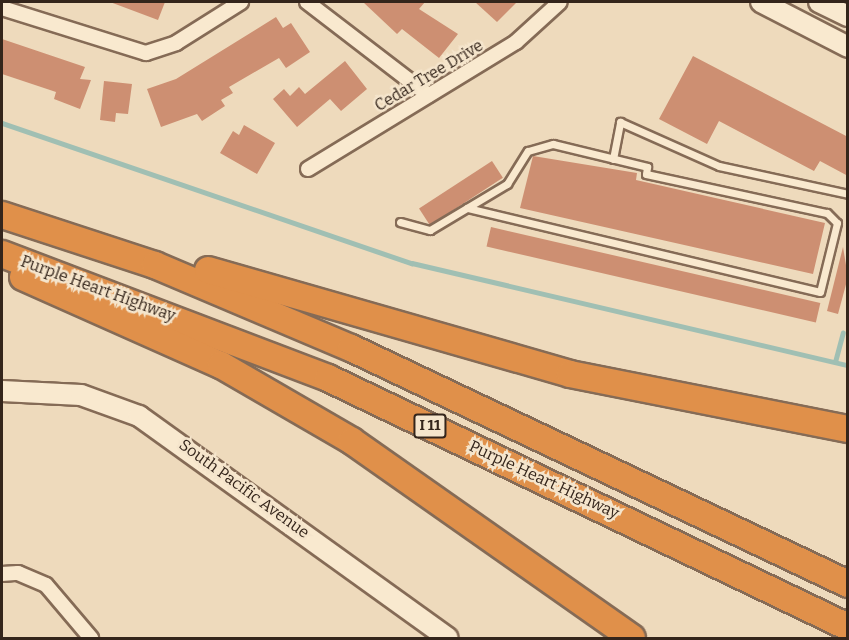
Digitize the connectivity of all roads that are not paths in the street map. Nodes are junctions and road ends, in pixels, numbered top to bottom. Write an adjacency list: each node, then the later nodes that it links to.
1 (241, 2): 6 (street)
2 (307, 2): 9 (street)
3 (560, 2): 9 (street, Cedar Tree Drive)
4 (761, 2): 8 (street)
5 (819, 2): 7 (street)
6 (2, 8)
7 (848, 16)
8 (848, 47)
9 (428, 95): 11 (street, Cedar Tree Drive)
10 (613, 159): 12 (lane); 13 (lane); 13 (lane)
11 (308, 169)
12 (848, 194)
13 (467, 208): 15 (lane)
14 (2, 215): 17 (highway, I 11)
15 (400, 222)
16 (2, 254): 23 (highway, Purple Heart Highway / I 11)
17 (155, 265): 20 (highway); 22 (highway, I 11)
18 (2, 268): 26 (highway)
19 (10, 390): 25 (street, South Pacific Avenue)
20 (848, 429)
21 (2, 574): 24 (street)
22 (848, 584)
23 (848, 627)
24 (91, 639)
25 (448, 639)
26 (632, 639)

